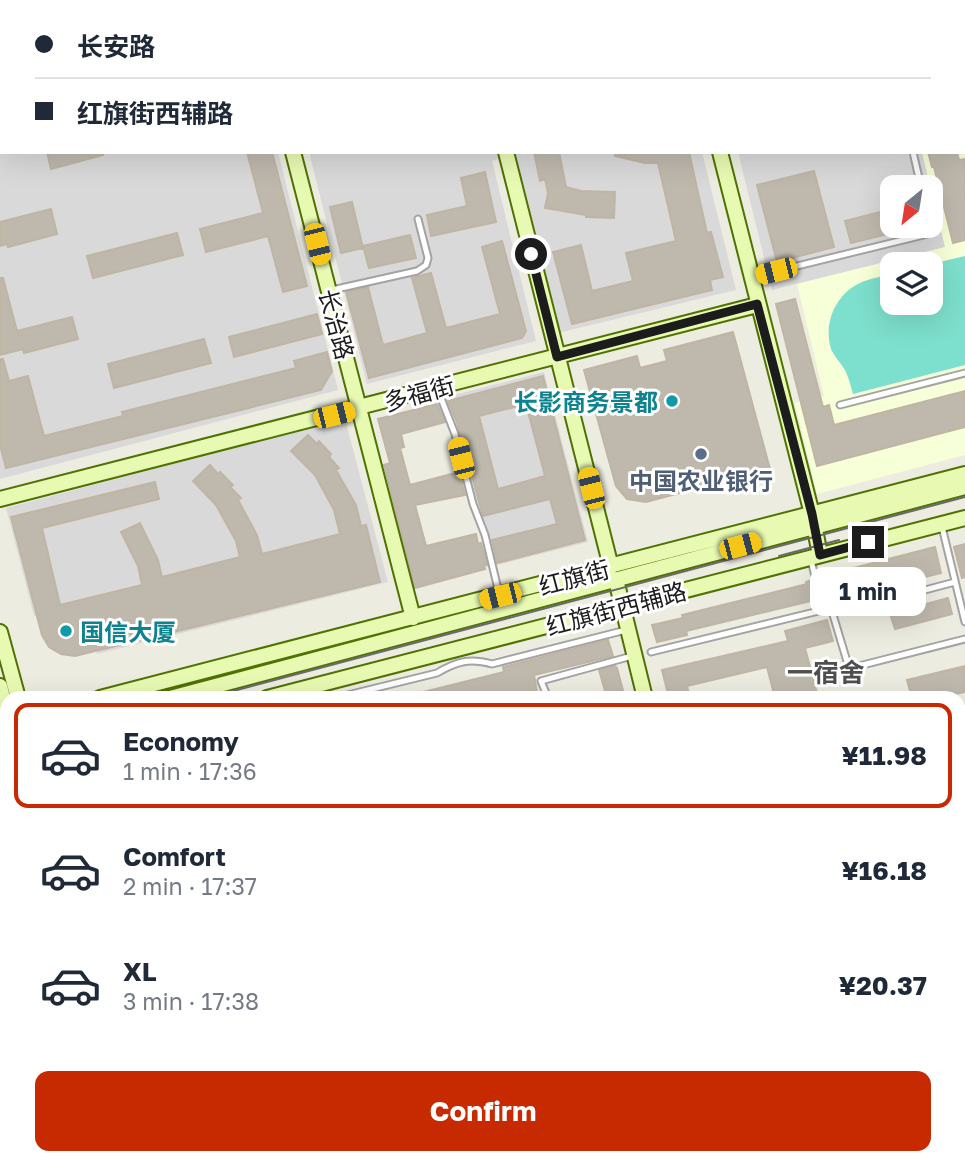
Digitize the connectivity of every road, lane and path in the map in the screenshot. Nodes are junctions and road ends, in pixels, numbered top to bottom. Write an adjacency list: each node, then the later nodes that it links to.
1 (294, 154): 9 (street, 长治路)
2 (506, 154): 11 (street)
3 (720, 154): 8 (street)
4 (913, 154): 5 (lane)
5 (918, 175)
6 (418, 219): 9 (lane)
7 (911, 238): 8 (lane)
8 (751, 277): 10 (street)
9 (329, 291): 15 (street, 长治路)
10 (757, 304): 11 (street, 多福街); 20 (street)
11 (557, 357): 13 (street, 多福街); 23 (street)
12 (965, 373): 14 (lane)
13 (437, 388): 15 (street, 多福街); 25 (lane)
14 (840, 405)
15 (359, 408): 18 (street, 多福街); 29 (street, 长治路)
16 (965, 474): 20 (street, 红旗街)
17 (965, 487): 20 (street, 红旗街)
18 (0, 499)
19 (965, 518): 21 (street, 红旗街西辅路)
20 (813, 520): 22 (street); 23 (street, 红旗街)
21 (941, 524): 22 (street, 红旗街西辅路); 24 (lane)
22 (815, 556): 26 (street, 红旗街西辅路); 28 (lane)
23 (614, 573): 25 (street, 红旗街); 26 (street); 39 (street, 红旗街)
24 (955, 582): 27 (lane); 30 (lane)
25 (500, 596): 29 (street, 红旗街)
26 (623, 606): 31 (street); 38 (street, 红旗街西辅路)
27 (831, 608): 28 (lane); 36 (lane)
28 (823, 610): 34 (lane)
29 (413, 618): 41 (street, 红旗街)
30 (965, 622)
31 (629, 629): 35 (street); 46 (lane)
32 (0, 632): 40 (street)
33 (965, 639): 36 (lane)
34 (651, 652)
35 (635, 655): 47 (lane); 48 (street)
36 (849, 668): 37 (lane)
37 (835, 672)
38 (337, 680): 44 (street, 红旗街西辅路); 45 (lane)
39 (230, 683): 42 (street, 红旗街); 43 (street)
40 (16, 691)
41 (127, 691)
42 (198, 691)
43 (232, 691)
44 (294, 691)
45 (339, 691)
46 (367, 691)
47 (545, 691)
48 (643, 691)

